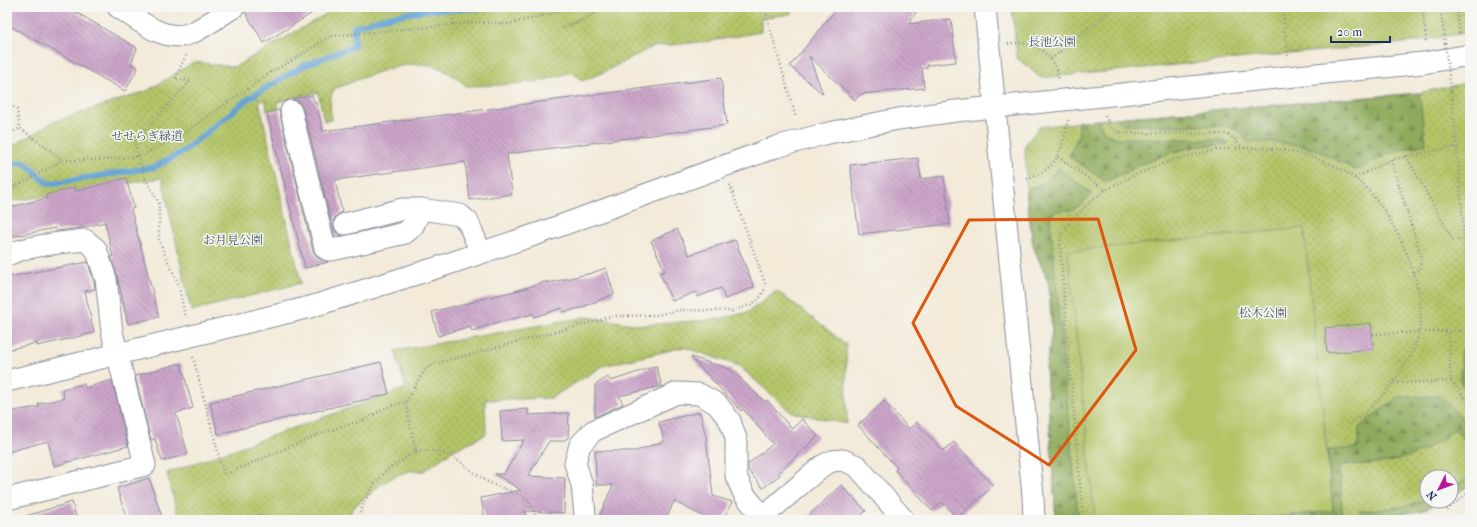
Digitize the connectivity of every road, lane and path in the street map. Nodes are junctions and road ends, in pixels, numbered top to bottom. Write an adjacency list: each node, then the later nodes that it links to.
1 (118, 7): 11 (street)
2 (234, 7): 11 (street)
3 (453, 7): 10 (path)
4 (568, 7): 10 (path)
5 (764, 7): 22 (path)
6 (985, 7): 19 (street)
7 (1115, 7): 15 (path)
8 (1282, 7): 16 (path)
9 (1440, 8): 13 (path); 14 (path); 26 (path, bridge)
10 (453, 23): 28 (path)
11 (187, 34): 28 (path)
12 (1006, 44): 15 (path)
13 (1427, 46)
14 (1466, 48): 19 (street)
15 (1051, 59): 17 (path)
16 (1288, 60)
17 (1060, 82)
18 (7, 102): 24 (path)
19 (995, 108): 41 (street); 69 (street)
20 (291, 111): 38 (street)
21 (1105, 116): 27 (path)
22 (796, 118)
23 (1068, 120): 30 (path)
24 (20, 128): 25 (path); 31 (path)
25 (7, 135)
26 (1458, 147): 29 (path); 40 (path)
27 (1242, 149): 33 (path); 36 (path)
28 (139, 155): 31 (path); 45 (path)
29 (1406, 156): 32 (path); 40 (path)
30 (1058, 157): 34 (path); 36 (path)
31 (63, 160): 37 (path)
32 (1391, 160): 33 (path); 43 (path)
33 (1355, 178): 43 (path)
34 (1022, 181)
35 (730, 184): 57 (path)
36 (1105, 190): 70 (path)
37 (7, 191)
38 (421, 209): 39 (street); 41 (street)
39 (345, 224)
40 (1464, 239): 44 (path)
41 (481, 253): 50 (street)
42 (7, 255): 51 (street)
43 (1414, 273): 48 (path)
44 (1470, 295)
45 (185, 315)
46 (1470, 330): 47 (path)
47 (1448, 331): 48 (path); 53 (path)
48 (1419, 332): 49 (path); 54 (path)
49 (1374, 334)
50 (188, 337): 51 (street); 57 (path)
51 (118, 354): 52 (street); 62 (street)
52 (7, 381)
53 (1451, 381): 54 (path); 56 (path)
54 (1394, 383): 59 (path)
55 (1470, 395): 56 (path)
56 (1465, 398): 58 (path)
57 (406, 402): 60 (path)
58 (1470, 404)
59 (1347, 425)
60 (416, 451): 65 (path); 66 (path)
61 (1470, 491): 63 (path)
62 (7, 499)
63 (1447, 510)
64 (762, 519): 67 (street); 68 (street)
65 (357, 520)
66 (537, 520)
67 (584, 520)
68 (904, 520)
69 (1034, 520)
70 (1083, 520)

